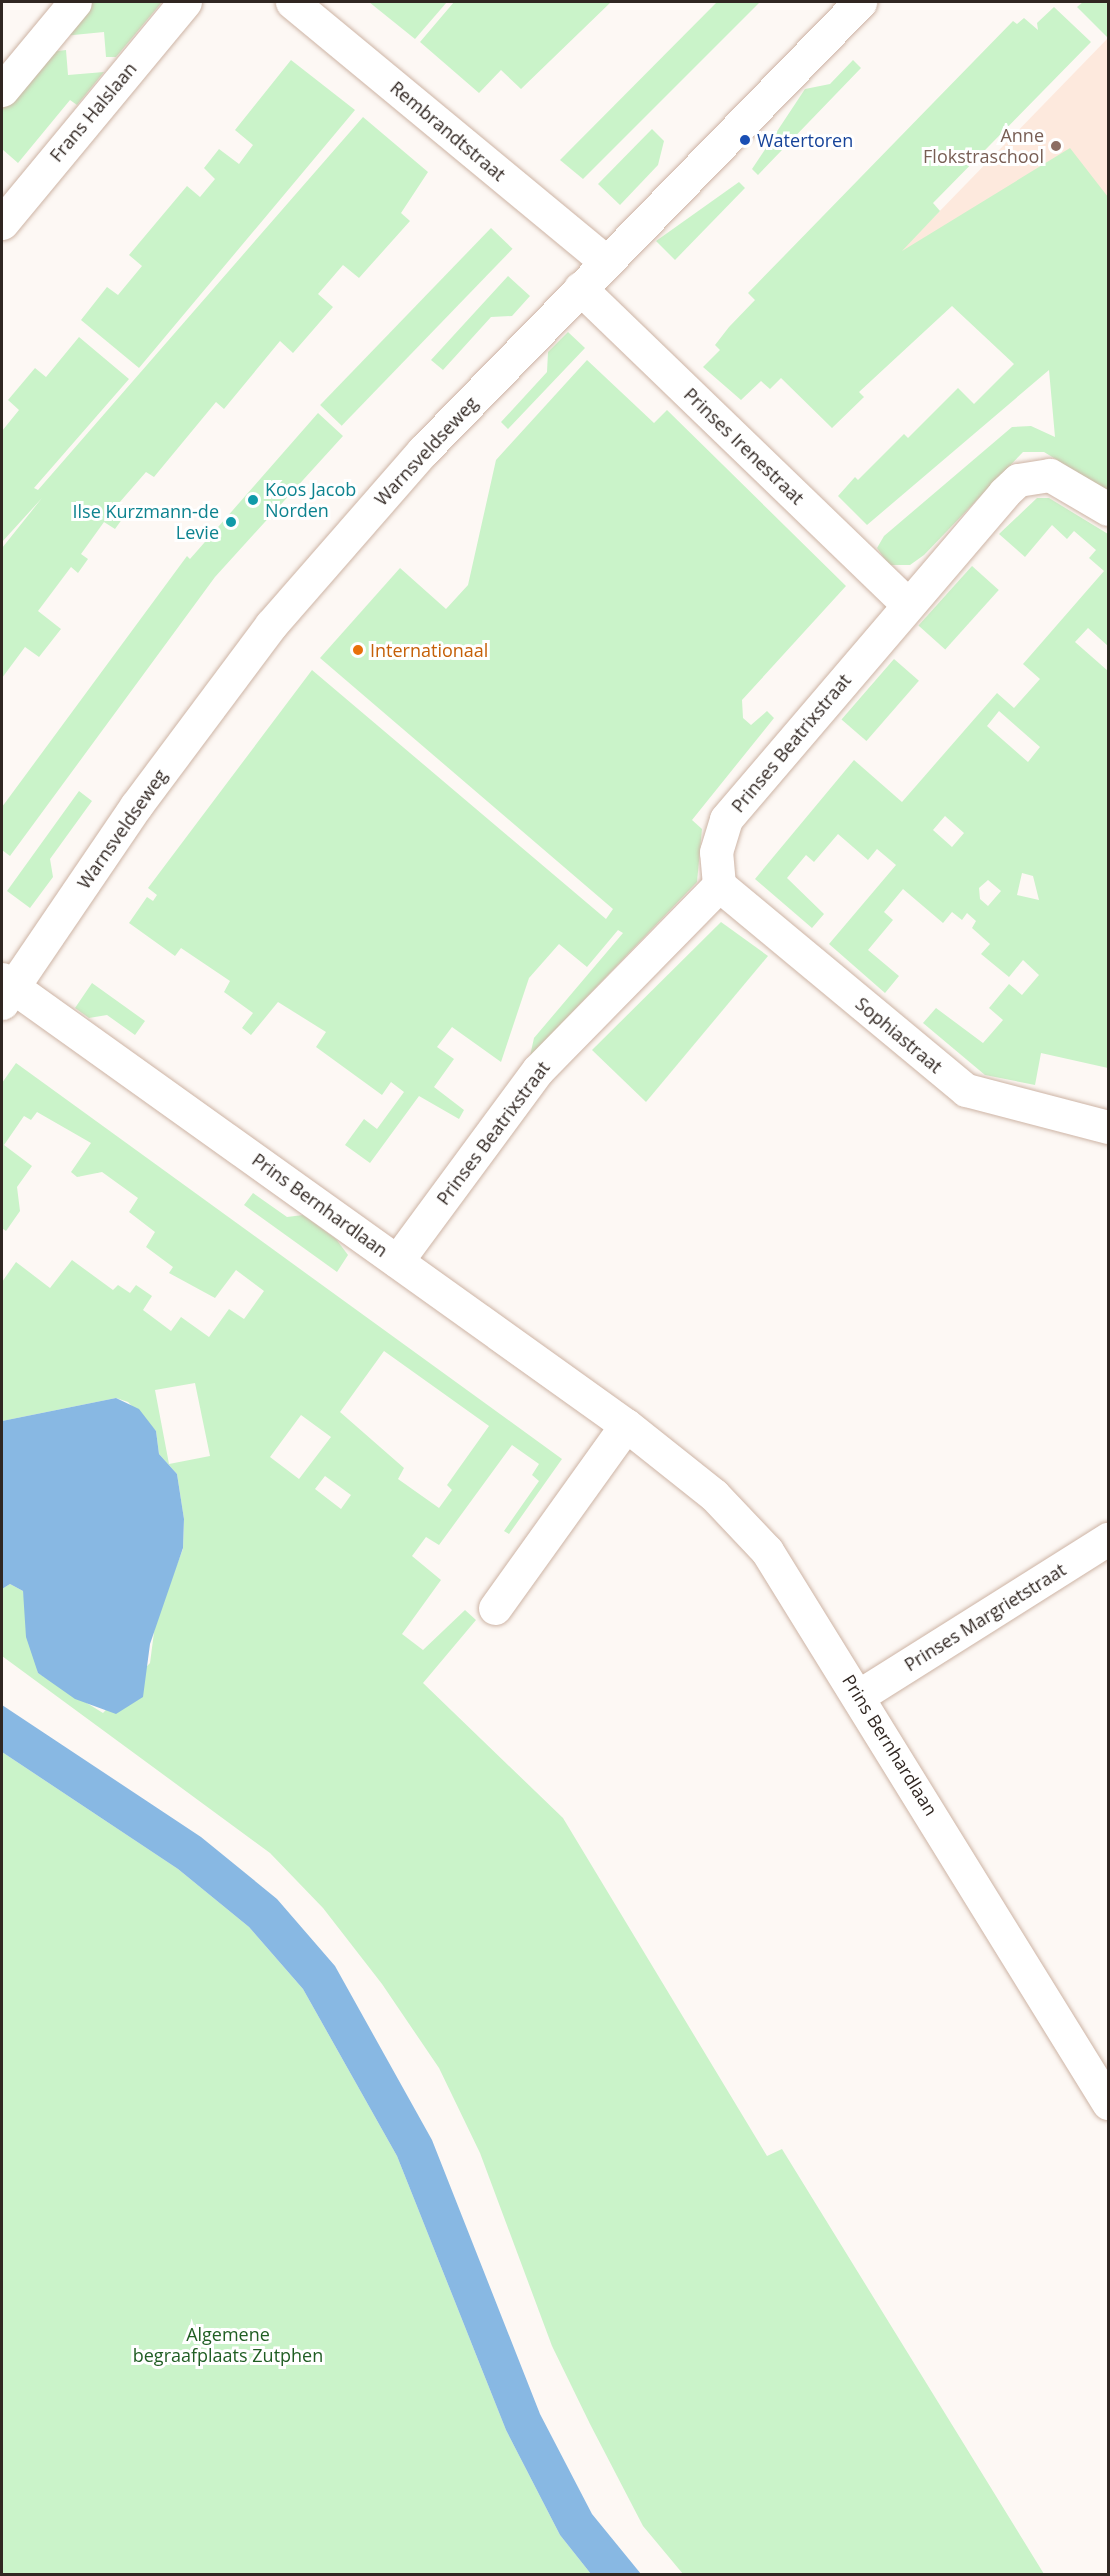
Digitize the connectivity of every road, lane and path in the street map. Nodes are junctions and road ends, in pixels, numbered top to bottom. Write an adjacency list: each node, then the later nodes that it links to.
1 (75, 2): 5 (street)
2 (185, 2): 6 (street, Frans Halslaan)
3 (292, 2): 7 (street, Rembrandtstraat)
4 (860, 2): 7 (street, Warnsveldseweg)
5 (2, 90)
6 (7, 205)
7 (605, 261): 8 (street, Warnsveldseweg)
8 (580, 288): 10 (street, Prinses Irenestraat); 12 (street, Warnsveldseweg)
9 (1108, 509): 10 (street, Prinses Beatrixstraat)
10 (908, 605): 11 (street, Prinses Beatrixstraat)
11 (719, 885): 13 (street, Sophiastraat); 14 (street, Prinses Beatrixstraat)
12 (5, 989): 14 (street, Prins Bernhardlaan)
13 (1108, 1128)
14 (397, 1261): 15 (street, Prins Bernhardlaan)
15 (626, 1425): 17 (street); 18 (street, Prins Bernhardlaan)
16 (1108, 1539): 18 (street, Prinses Margrietstraat)
17 (495, 1608)
18 (860, 1695): 19 (street, Prins Bernhardlaan)
19 (1105, 2088)

